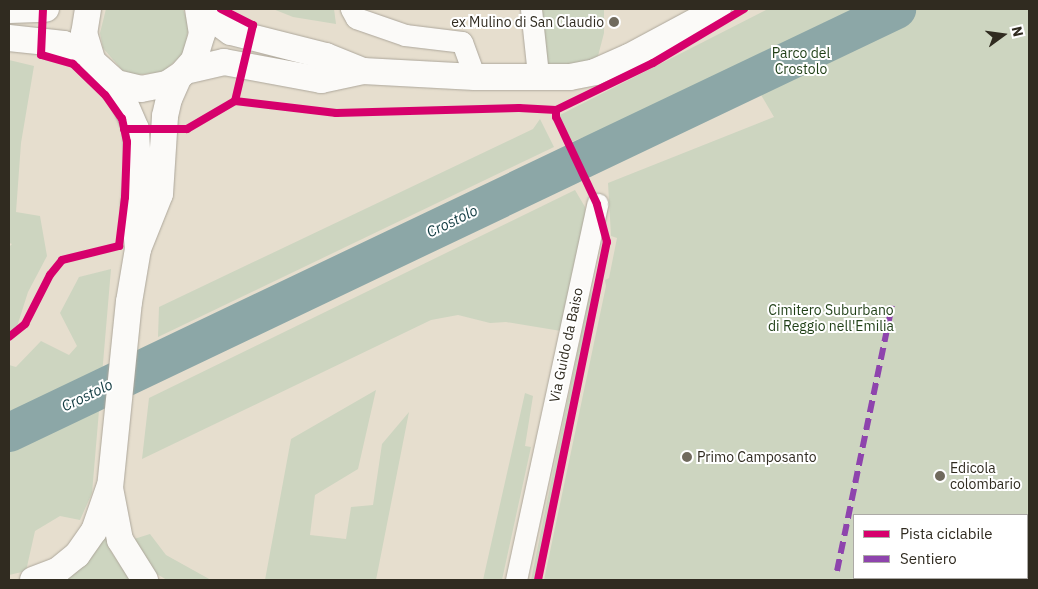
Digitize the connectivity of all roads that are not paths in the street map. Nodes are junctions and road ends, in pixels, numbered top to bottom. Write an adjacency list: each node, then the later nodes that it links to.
1 (46, 9): 7 (street)
2 (88, 9): 9 (street)
3 (198, 9): 10 (street); 11 (street)
4 (351, 9): 13 (street)
5 (531, 9): 12 (street)
6 (718, 9): 12 (street)
7 (9, 10)
8 (9, 38): 9 (street)
9 (89, 54): 14 (street)
10 (363, 71): 11 (street); 13 (street)
11 (182, 74): 14 (street); 16 (street)
12 (538, 76): 13 (street)
13 (475, 77)
14 (116, 83): 16 (street)
15 (597, 204): 20 (street, Via Guido da Baiso)
16 (138, 249): 17 (street)
17 (110, 475): 18 (street); 19 (street)
18 (33, 580)
19 (145, 580)
20 (516, 580)

